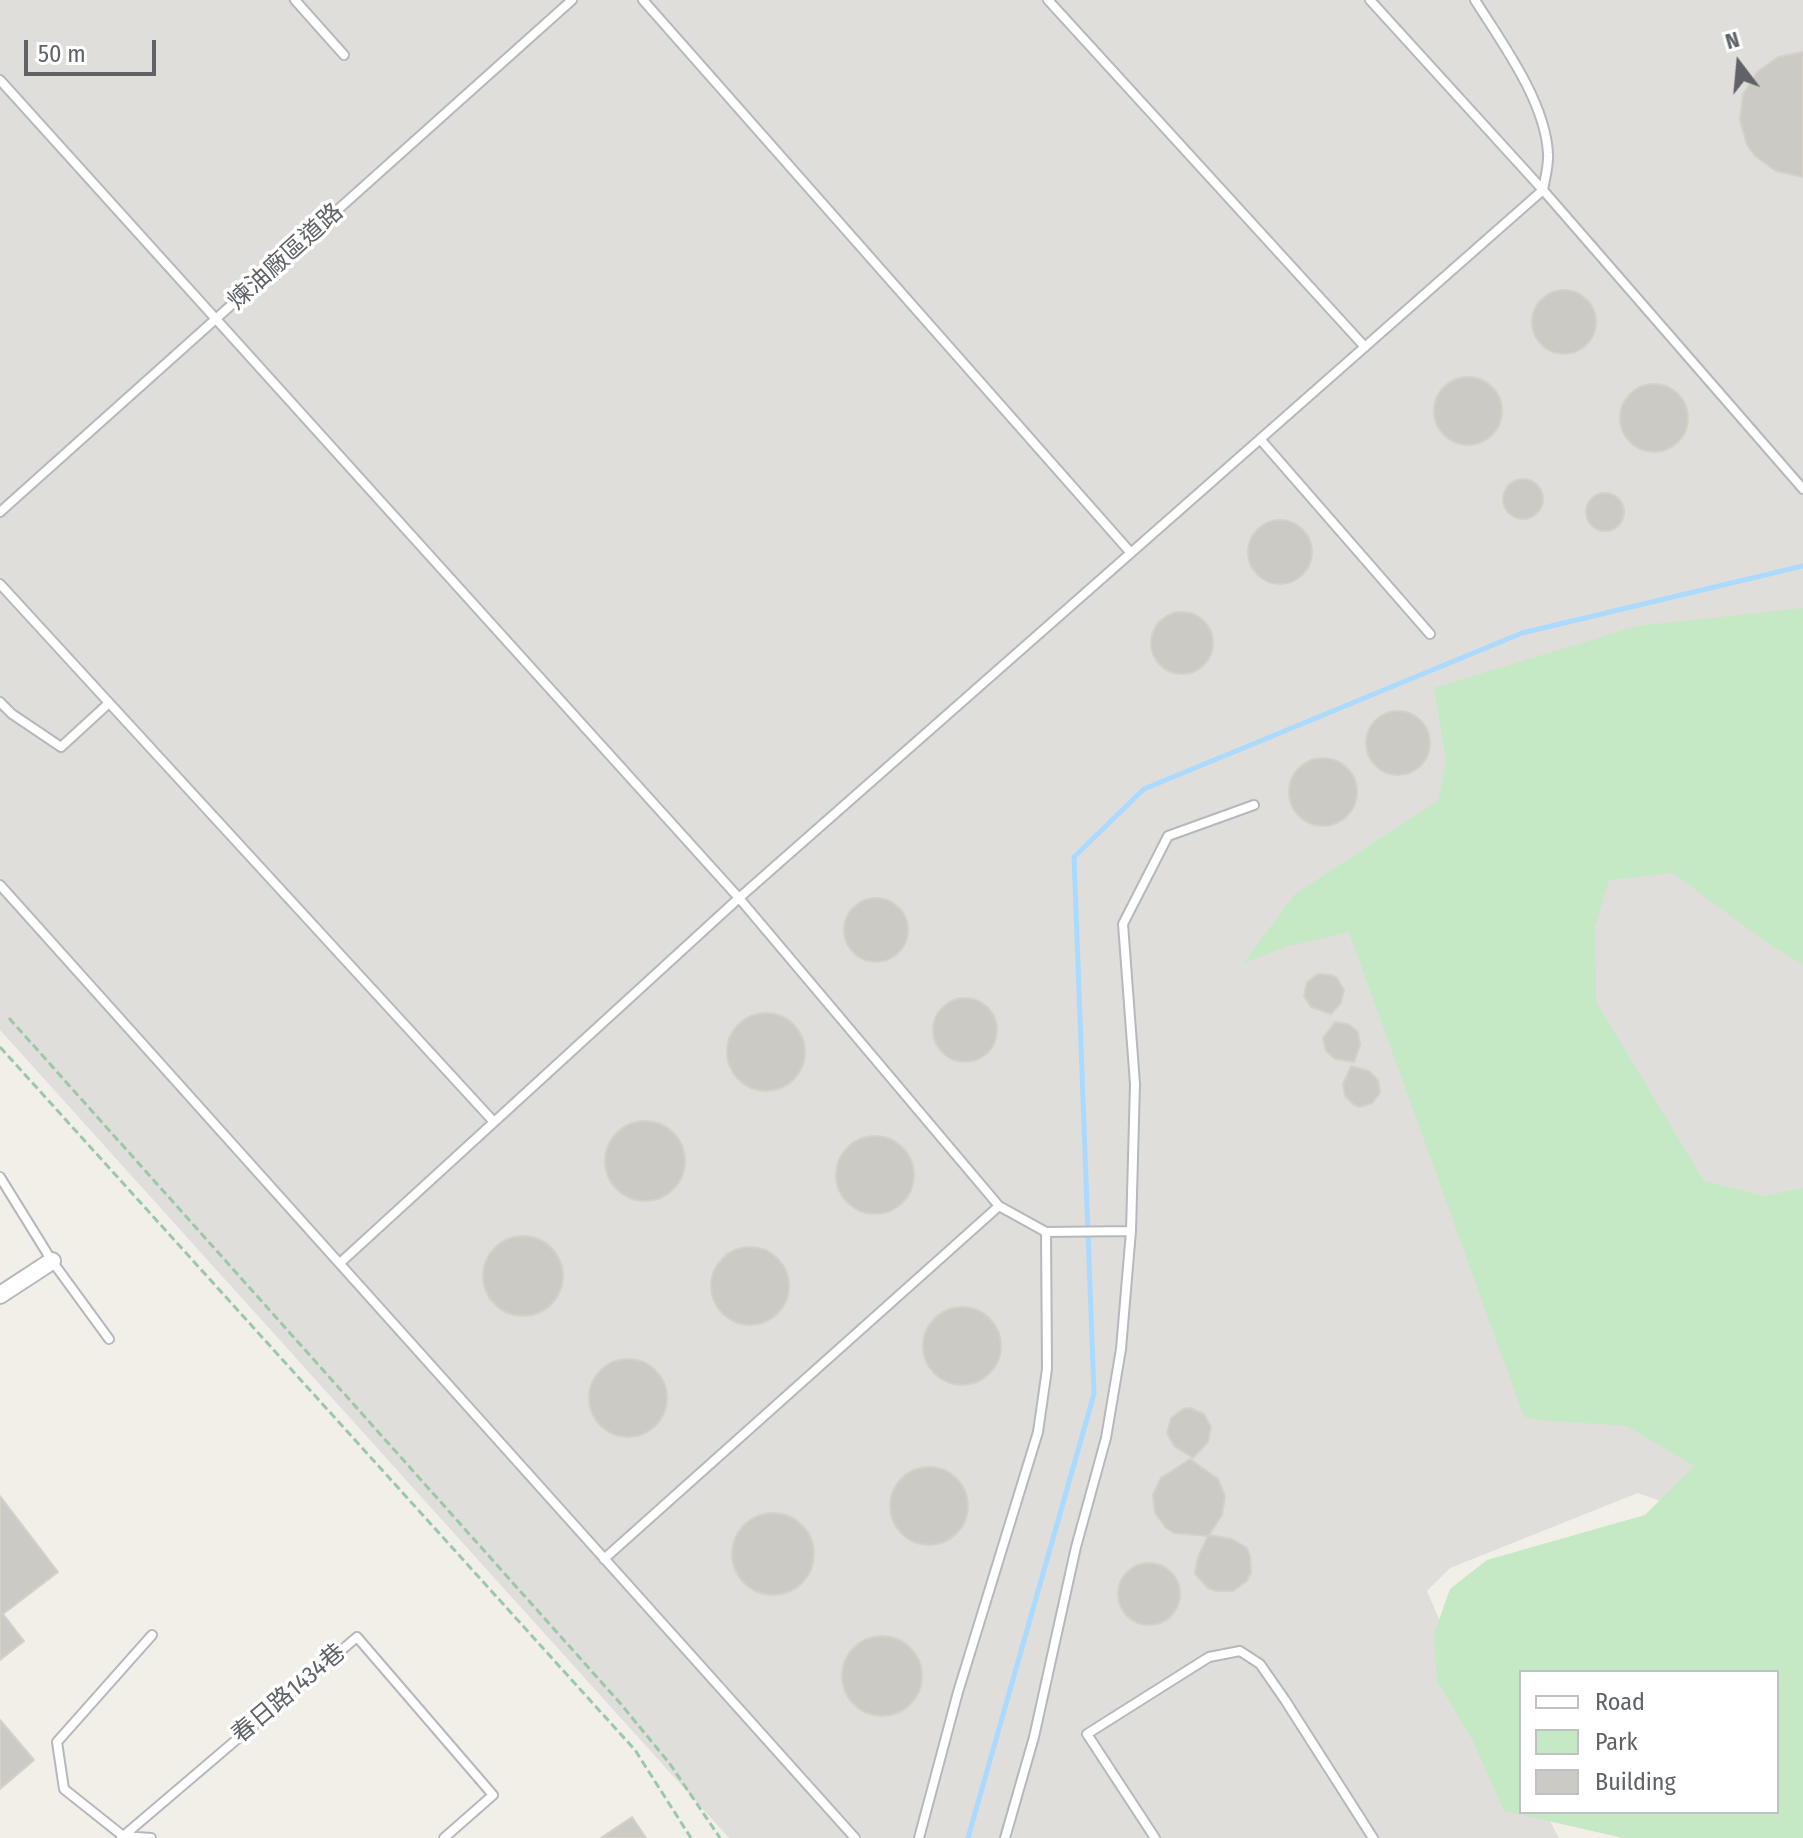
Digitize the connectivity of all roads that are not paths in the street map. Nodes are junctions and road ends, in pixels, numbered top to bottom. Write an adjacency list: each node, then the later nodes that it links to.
1 (295, 0): 7 (lane)
2 (572, 0): 10 (lane, 煉油廠區道路)
3 (643, 0): 15 (lane)
4 (1048, 0): 11 (lane)
5 (1370, 0): 9 (lane)
6 (1475, 0): 9 (lane)
7 (344, 55)
8 (0, 80): 10 (lane)
9 (1543, 190): 11 (lane); 13 (lane)
10 (218, 318): 14 (lane, 煉油廠區道路); 22 (lane)
11 (1365, 347): 12 (lane)
12 (1260, 439): 15 (lane); 17 (lane)
13 (1803, 489)
14 (0, 512)
15 (1131, 553): 22 (lane)
16 (0, 584): 19 (lane)
17 (1430, 634)
18 (0, 702): 19 (lane)
19 (109, 703): 23 (lane)
20 (1254, 805): 26 (lane)
21 (0, 885): 29 (lane)
22 (739, 898): 23 (lane); 25 (lane)
23 (494, 1122): 29 (lane)
24 (0, 1177): 28 (lane)
25 (999, 1206): 27 (lane); 32 (lane)
26 (1131, 1231): 27 (lane); 39 (lane)
27 (1046, 1232): 38 (lane)
28 (52, 1261): 30 (street); 31 (lane)
29 (340, 1263): 32 (lane)
30 (0, 1295)
31 (109, 1339)
32 (604, 1559): 37 (lane)
33 (152, 1635): 34 (lane)
34 (122, 1837): 35 (lane); 36 (lane, 春日路1434巷)
35 (151, 1838)
36 (444, 1838)
37 (855, 1838)
38 (919, 1838)
39 (1005, 1838)
40 (1155, 1838): 41 (lane)
41 (1373, 1838)

